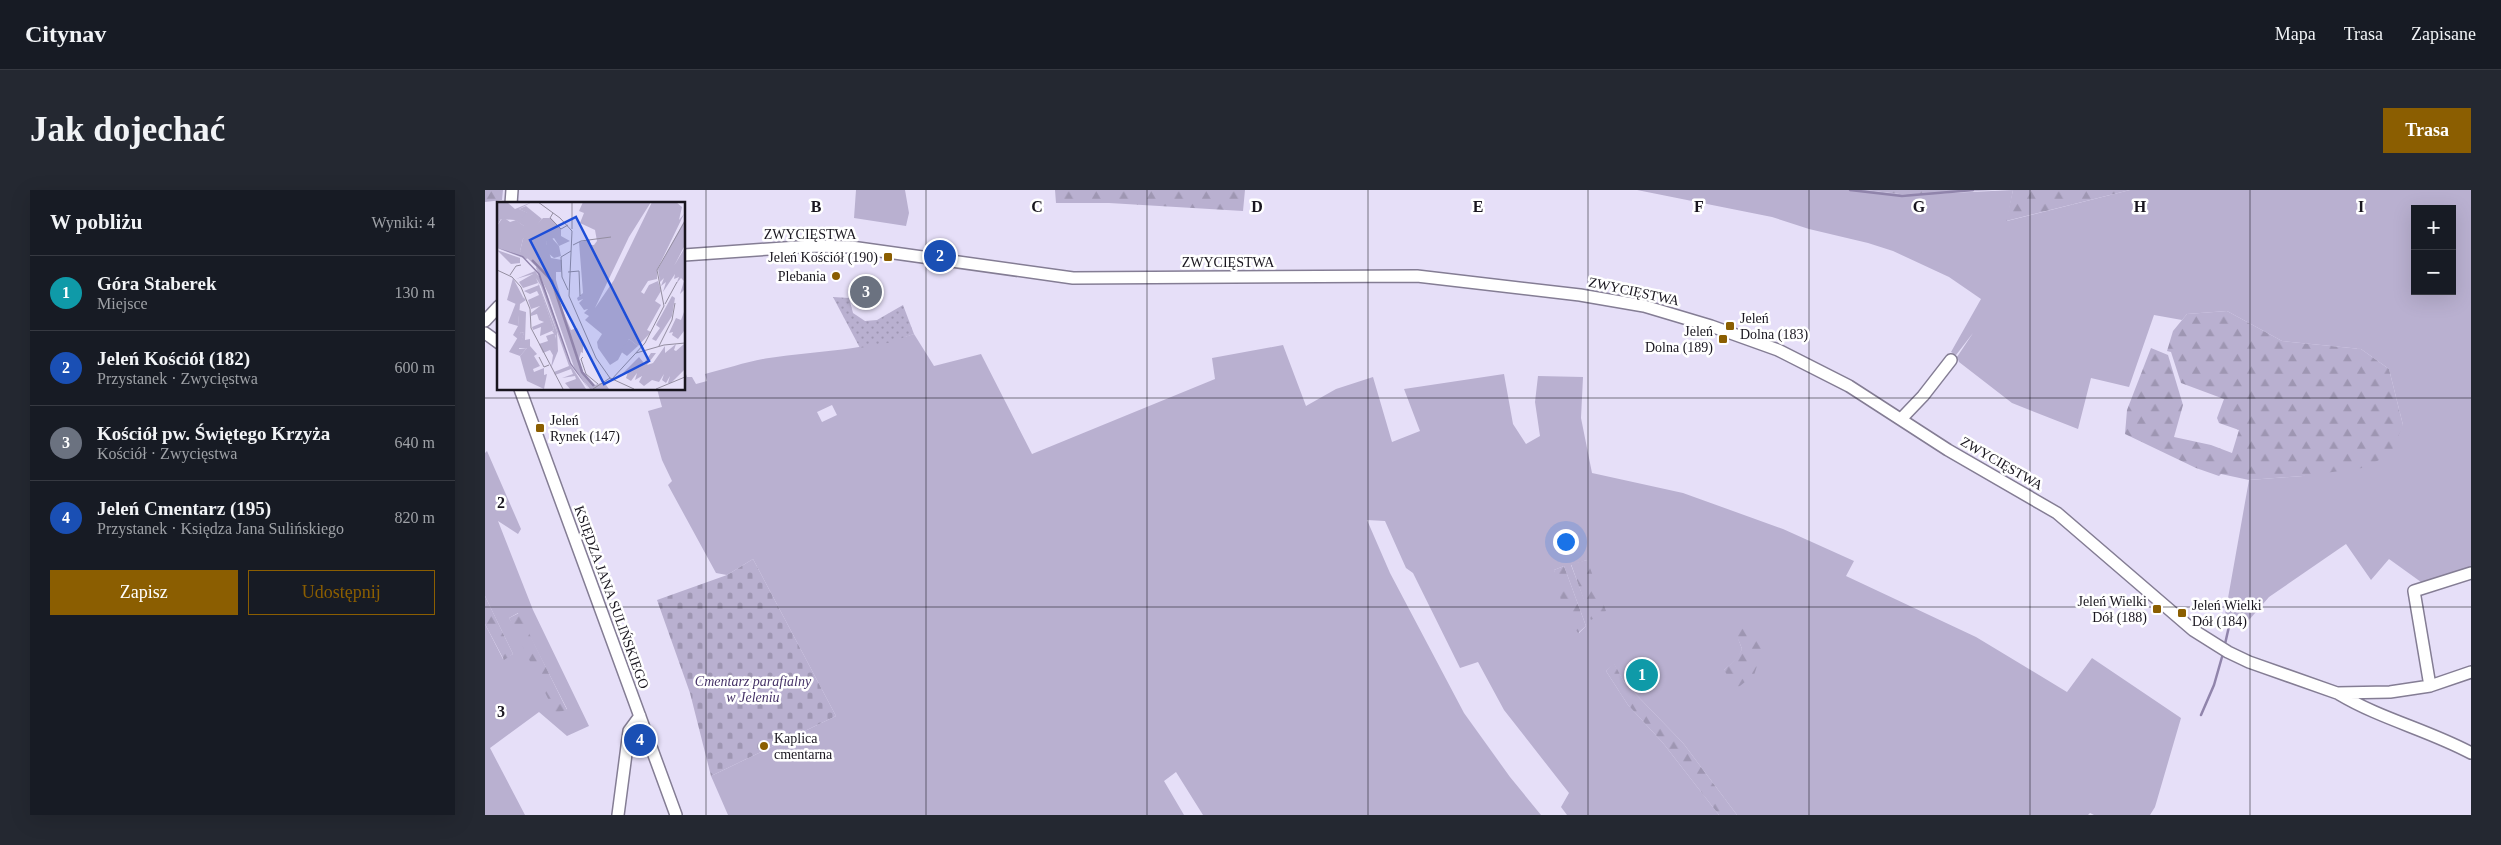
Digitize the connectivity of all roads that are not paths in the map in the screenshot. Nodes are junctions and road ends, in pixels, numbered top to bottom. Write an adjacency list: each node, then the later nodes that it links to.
1 (685, 255): 8 (street, ZWYCIĘSTWA)
2 (497, 312): 3 (street)
3 (485, 321)
4 (485, 333): 5 (street)
5 (497, 342)
6 (1951, 360): 8 (street)
7 (520, 390): 13 (street, KSIĘDZA JANA SULIŃSKIEGO)
8 (1901, 419): 12 (street, ZWYCIĘSTWA)
9 (2471, 573): 11 (street)
10 (2471, 672): 11 (street, ZWYCIĘSTWA)
11 (2430, 686): 12 (street, ZWYCIĘSTWA)
12 (2337, 693): 14 (street)
13 (640, 716): 15 (street); 16 (street, KSIĘDZA JANA SULIŃSKIEGO)
14 (2471, 754)
15 (618, 815)
16 (676, 815)

